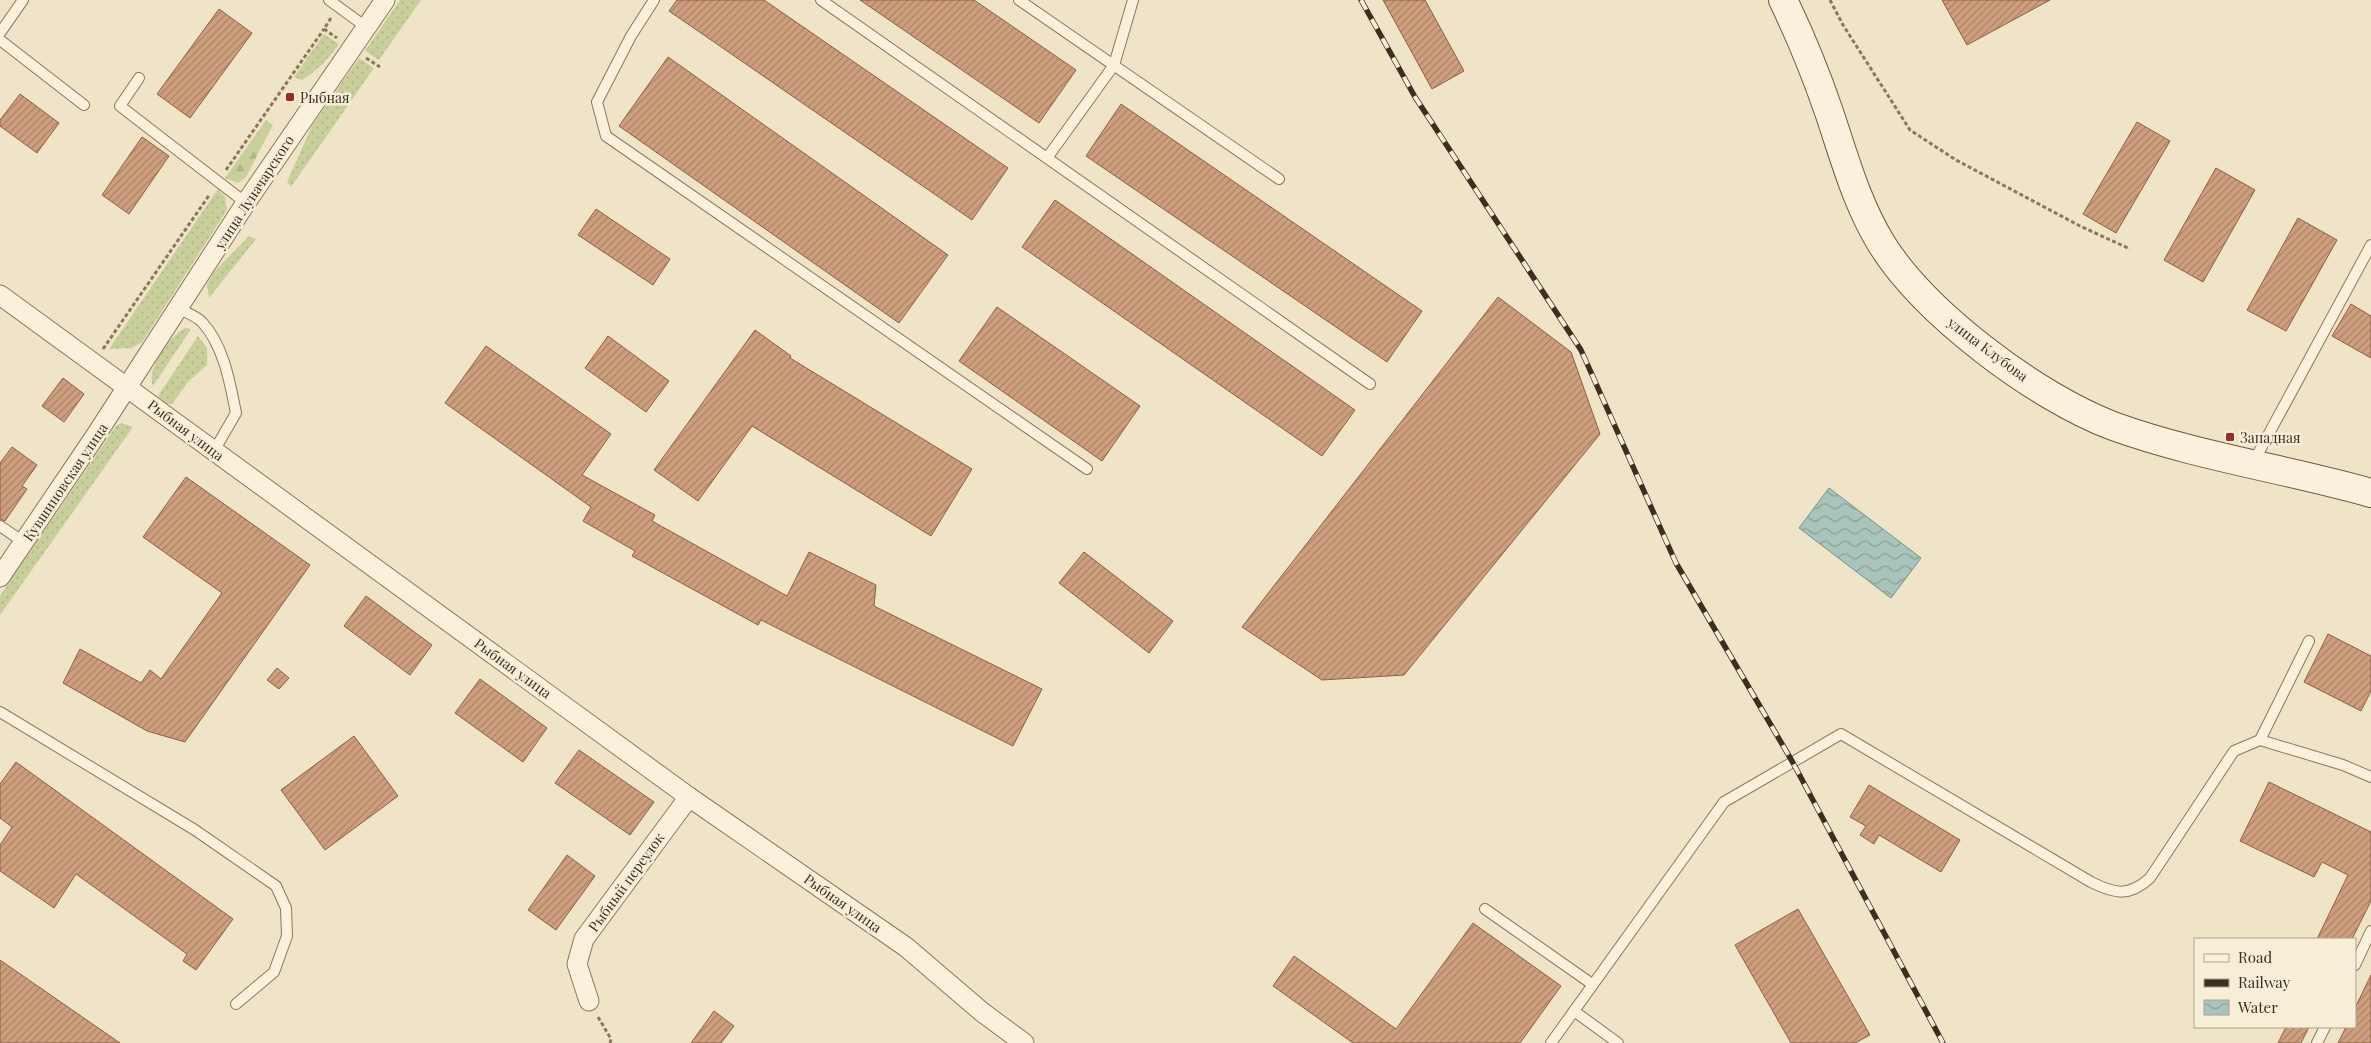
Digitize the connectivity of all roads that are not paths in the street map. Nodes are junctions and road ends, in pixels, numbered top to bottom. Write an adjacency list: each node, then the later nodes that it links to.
1 (22, 0): 10 (lane)
2 (329, 0): 9 (lane)
3 (385, 0): 9 (street, улица Луначарского)
4 (654, 0): 25 (lane)
5 (821, 0): 15 (lane)
6 (1019, 0): 12 (lane)
7 (1133, 0): 12 (lane)
8 (1782, 0): 24 (main road, улица Клубова)
9 (366, 27): 17 (street, улица Луначарского)
10 (0, 32)
11 (0, 40): 14 (lane)
12 (1114, 65): 15 (lane); 16 (lane)
13 (139, 78): 17 (lane)
14 (84, 105)
15 (1047, 158): 21 (lane)
16 (1280, 178)
17 (246, 203): 20 (street, улица Луначарского)
18 (2371, 245): 24 (lane)
19 (0, 295): 22 (street, Рыбная улица)
20 (178, 308): 22 (street, улица Луначарского); 23 (lane)
21 (1370, 384)
22 (128, 386): 23 (street, Рыбная улица); 28 (street, Кувшиновская улица)
23 (214, 451): 34 (street, Рыбная улица)
24 (2252, 464): 26 (main road, улица Клубова)
25 (1087, 469)
26 (2371, 493)
27 (0, 526): 28 (lane)
28 (25, 543): 29 (street, Кувшиновская улица)
29 (0, 577)
30 (2309, 641): 32 (lane)
31 (0, 712): 40 (lane)
32 (2260, 740): 33 (lane); 38 (lane)
33 (2371, 777)
34 (689, 796): 39 (street, Рыбный переулок); 43 (street, Рыбная улица)
35 (1485, 909): 38 (lane)
36 (2371, 931): 37 (lane)
37 (2356, 963)
38 (1592, 984): 41 (lane)
39 (589, 1001)
40 (236, 1004)
41 (1574, 1011): 44 (lane); 45 (lane)
42 (2324, 1028): 46 (lane)
43 (1024, 1043)
44 (1551, 1043)
45 (1618, 1043)
46 (2317, 1043)

